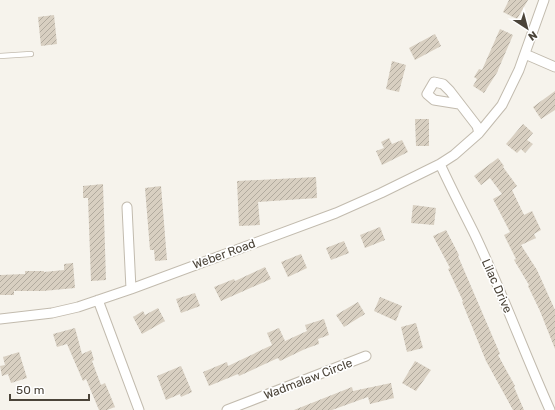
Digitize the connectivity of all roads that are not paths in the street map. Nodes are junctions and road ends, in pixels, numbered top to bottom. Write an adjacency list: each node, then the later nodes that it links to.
1 (544, 0): 3 (street, Weber Road)
2 (32, 54): 4 (lane)
3 (525, 54): 5 (street); 7 (street, Weber Road)
4 (0, 56)
5 (555, 67)
6 (459, 104): 7 (street)
7 (479, 133): 8 (street, Weber Road)
8 (440, 164): 10 (street, Weber Road); 16 (street, Lilac Drive)
9 (127, 206): 10 (street)
10 (131, 289): 11 (street, Weber Road)
11 (98, 300): 12 (street, Weber Road); 14 (street)
12 (0, 318)
13 (366, 356): 15 (street, Wadmalaw Circle)
14 (140, 410)
15 (227, 410)
16 (550, 410)

